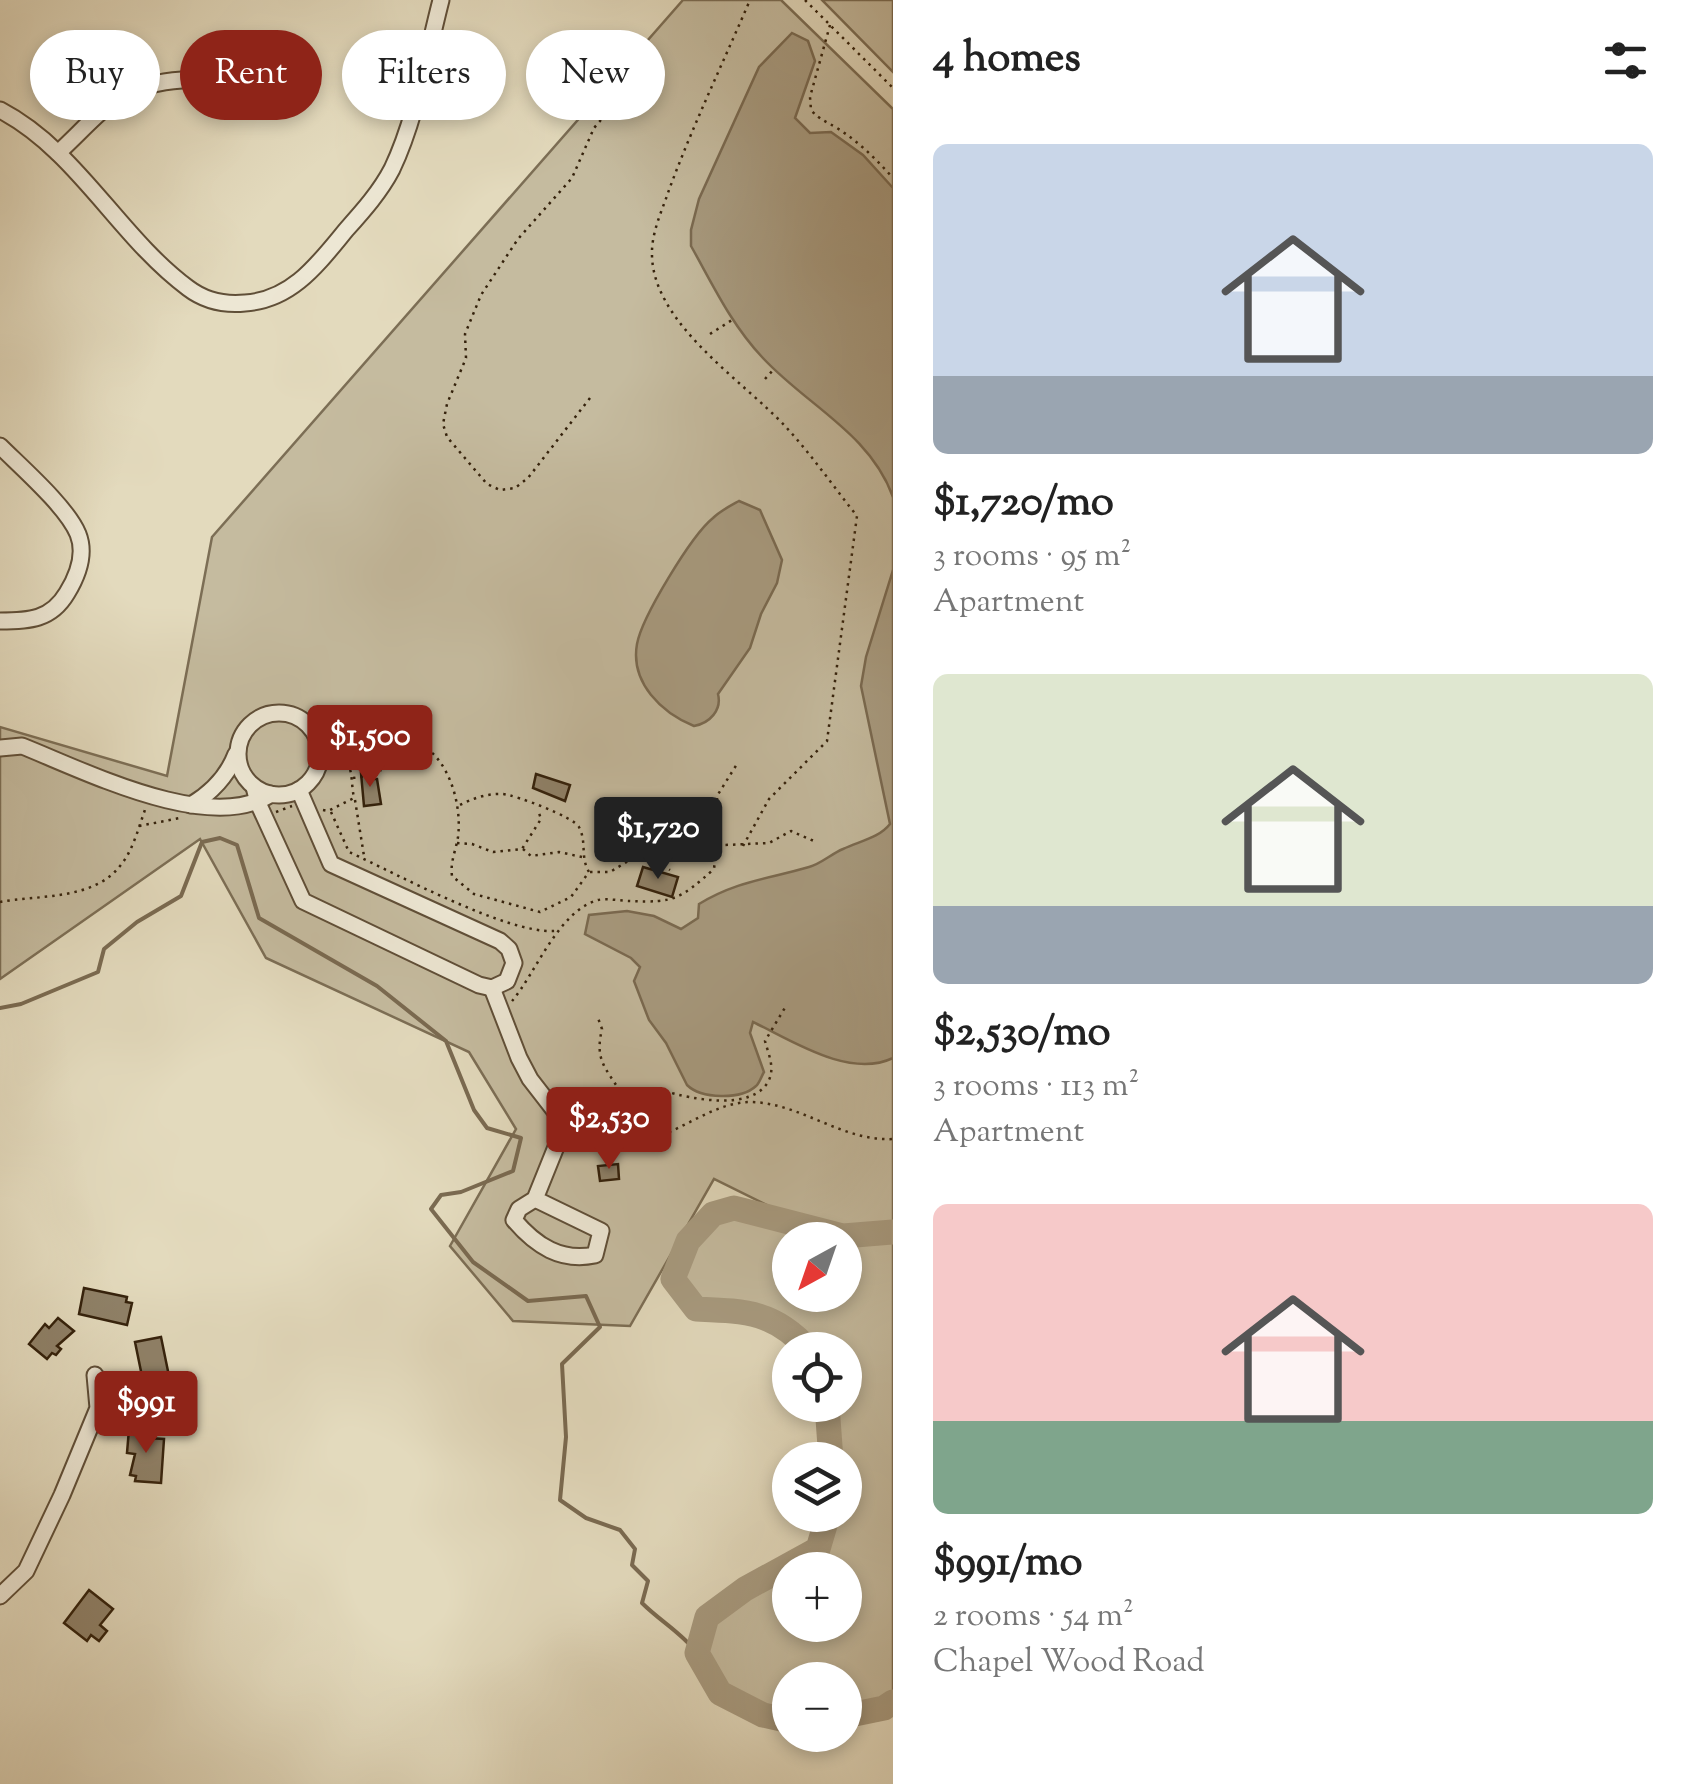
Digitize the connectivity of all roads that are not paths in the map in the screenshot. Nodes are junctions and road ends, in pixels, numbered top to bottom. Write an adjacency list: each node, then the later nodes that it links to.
1 (441, 0): 4 (street)
2 (180, 80): 4 (street)
3 (0, 110): 4 (street)
4 (58, 153)
5 (0, 446): 6 (street)
6 (0, 621)
7 (0, 748): 11 (street)
8 (238, 750): 9 (street); 10 (street); 11 (street)
9 (299, 790): 10 (street); 12 (street)
10 (261, 795): 11 (street); 12 (street)
11 (192, 806)
12 (492, 988): 13 (street)
13 (535, 1199): 13 (street)
14 (95, 1375): 15 (street)
15 (0, 1596)

